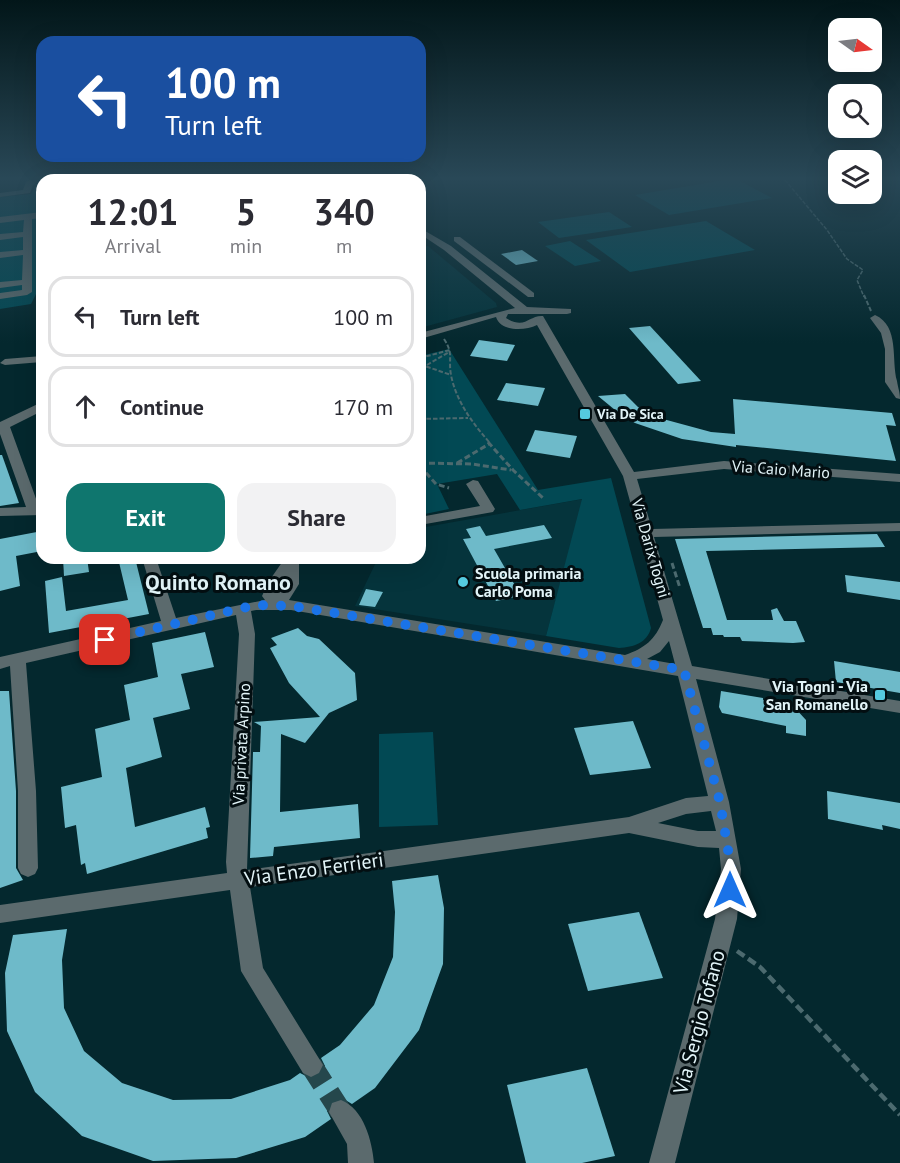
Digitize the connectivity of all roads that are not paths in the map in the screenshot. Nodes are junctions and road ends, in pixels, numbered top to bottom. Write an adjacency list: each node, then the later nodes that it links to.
1 (25, 234): 4 (street)
2 (27, 234): 8 (street)
3 (426, 235): 7 (street)
4 (0, 237)
5 (457, 239): 6 (street)
6 (467, 247): 7 (street); 12 (street)
7 (449, 250): 13 (street)
8 (29, 252): 9 (street); 10 (street)
9 (0, 255)
10 (27, 282): 11 (street); 15 (street)
11 (0, 285)
12 (518, 285): 13 (street); 14 (street)
13 (497, 290): 16 (street)
14 (531, 295)
15 (0, 296)
16 (508, 300): 18 (street); 19 (street)
17 (563, 311): 18 (street)
18 (533, 315): 19 (street); 21 (street); 23 (street, Via Darix Togni)
19 (506, 316): 21 (street); 22 (street)
20 (875, 318): 26 (street)
21 (525, 326): 23 (street)
22 (426, 334)
23 (552, 339): 29 (street, Via Darix Togni)
24 (36, 360): 25 (street)
25 (6, 362)
26 (900, 396)
27 (36, 409): 28 (street)
28 (2, 431): 35 (street)
29 (621, 459): 30 (street, Via Caio Mario); 31 (street, Via Darix Togni)
30 (663, 474): 31 (street, Via Caio Mario); 32 (street, Via Caio Mario); 34 (street, Via Caio Mario)
31 (630, 476): 34 (street, Via Darix Togni)
32 (900, 478)
33 (473, 484): 38 (street)
34 (636, 495): 40 (street, Via Darix Togni)
35 (36, 507)
36 (36, 511): 37 (street)
37 (0, 512)
38 (426, 520)
39 (900, 527): 40 (street)
40 (647, 533): 45 (street, Via Darix Togni)
41 (152, 564): 46 (street)
42 (292, 564): 43 (street)
43 (275, 605): 44 (street); 48 (street)
44 (243, 608): 46 (street); 55 (street, Via privata Arpino)
45 (671, 620): 48 (street, Via Darix Togni); 49 (street, Via Darix Togni)
46 (170, 625): 47 (street)
47 (9, 661): 54 (street)
48 (622, 662): 49 (street)
49 (684, 670): 50 (street); 51 (street, Via Sergio Tofano)
50 (900, 707)
51 (720, 802): 52 (street, Via Enzo Ferrieri); 53 (street, Via Sergio Tofano)
52 (629, 825): 53 (street, Via Enzo Ferrieri); 55 (street, Via Enzo Ferrieri)
53 (728, 840): 60 (street, Via Sergio Tofano)
54 (28, 868)
55 (237, 879): 56 (street, Via Enzo Ferrieri); 57 (street, Via privata Arpino)
56 (0, 914)
57 (311, 1065)
58 (341, 1112): 59 (street)
59 (361, 1163)
60 (662, 1163)

